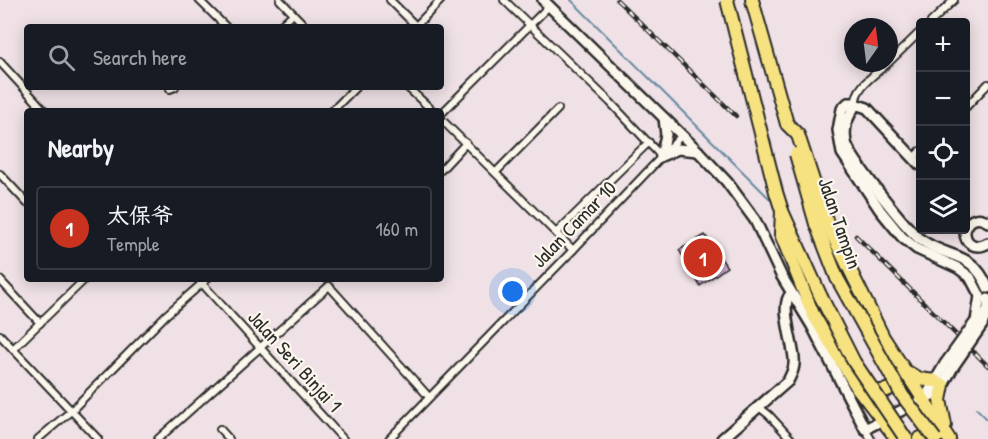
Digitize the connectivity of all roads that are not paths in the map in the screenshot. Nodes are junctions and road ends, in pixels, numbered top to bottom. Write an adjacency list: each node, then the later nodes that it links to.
1 (199, 0): 12 (street)
2 (279, 0): 10 (street)
3 (390, 0): 15 (street)
4 (441, 0): 16 (street)
5 (504, 0): 17 (street)
6 (727, 0): 46 (highway, bridge)
7 (752, 0): 48 (highway, bridge)
8 (950, 1): 11 (street)
9 (546, 3): 17 (street); 34 (street)
10 (293, 14): 13 (street); 14 (street)
11 (935, 18)
12 (223, 24)
13 (282, 24)
14 (303, 24)
15 (414, 24)
16 (418, 24)
17 (529, 26): 33 (street); 37 (street)
18 (916, 37): 19 (street)
19 (898, 53)
20 (0, 62): 23 (street)
21 (878, 72): 28 (street)
22 (988, 84): 27 (street)
23 (24, 88)
24 (26, 90): 29 (street)
25 (353, 90): 30 (street)
26 (410, 90): 31 (street)
27 (970, 103)
28 (856, 104): 41 (street); 58 (street); 62 (street)
29 (42, 108)
30 (335, 108)
31 (430, 108)
32 (558, 109): 43 (street)
33 (444, 111)
34 (664, 118): 36 (street); 40 (street)
35 (444, 121): 38 (street)
36 (682, 135): 39 (street); 40 (street, Jalan Camar 10)
37 (649, 142): 40 (street); 50 (street)
38 (466, 143): 42 (street); 43 (street)
39 (698, 151): 40 (street); 59 (street)
40 (661, 156): 53 (street, Jalan Camar 10)
41 (916, 156)
42 (444, 167)
43 (496, 172): 50 (street)
44 (0, 174): 45 (street)
45 (24, 200)
46 (782, 210): 68 (highway); 87 (highway, bridge)
47 (988, 222): 49 (street)
48 (821, 224): 66 (highway); 89 (highway, Jalan Tampin, bridge)
49 (970, 225)
50 (556, 234): 53 (street)
51 (967, 234): 52 (street)
52 (988, 244)
53 (573, 250): 69 (street, Jalan Camar 10)
54 (0, 280): 61 (street)
55 (82, 282): 61 (street)
56 (200, 282): 72 (street)
57 (204, 282): 64 (street, Jalan Seri Binjai 1)
58 (988, 288)
59 (791, 294): 71 (street); 75 (street)
60 (988, 299): 62 (street)
61 (40, 323): 65 (street)
62 (979, 323): 67 (street, bridge)
63 (0, 335): 65 (street)
64 (260, 348): 69 (street); 79 (street); 81 (street, Jalan Seri Binjai 1)
65 (13, 349): 72 (street)
66 (901, 366): 67 (highway); 68 (highway); 70 (highway)
67 (939, 383): 70 (street); 76 (highway)
68 (857, 387): 73 (highway)
69 (429, 397): 82 (street, Jalan Camar 10)
70 (925, 398): 73 (street); 76 (highway)
71 (759, 407): 83 (street); 84 (street)
72 (71, 411): 77 (street); 78 (street)
73 (883, 420): 75 (street); 86 (highway)
74 (220, 429): 80 (street)
75 (865, 429): 85 (street)
76 (949, 438): 88 (highway)
77 (38, 439)
78 (98, 439)
79 (158, 439)
80 (229, 439)
81 (343, 439)
82 (388, 439)
83 (722, 439)
84 (791, 439)
85 (871, 439)
86 (897, 439)
87 (906, 439)
88 (919, 439)
89 (935, 439)

